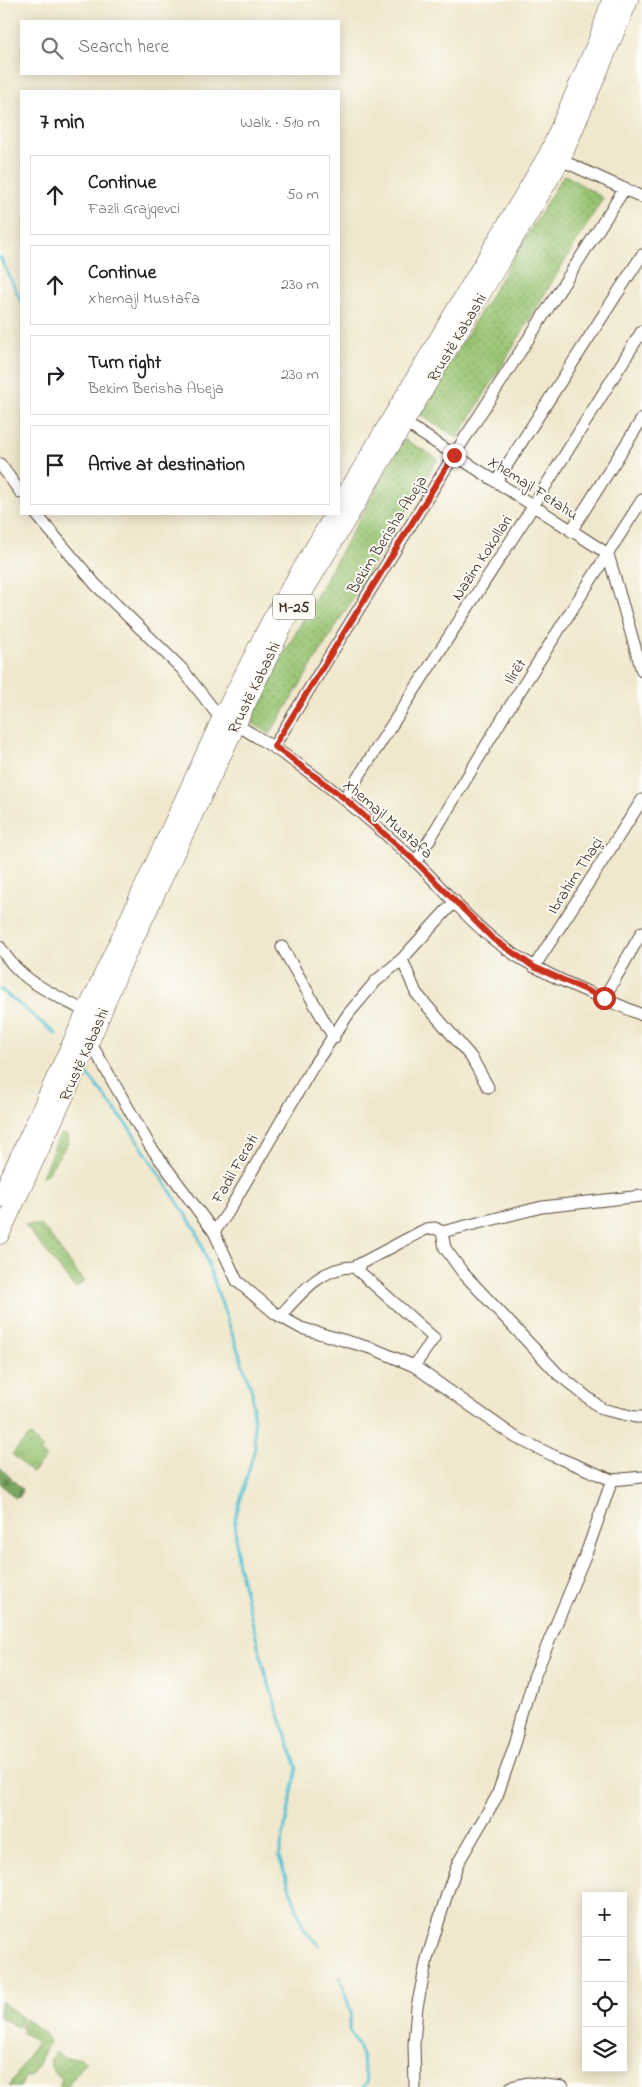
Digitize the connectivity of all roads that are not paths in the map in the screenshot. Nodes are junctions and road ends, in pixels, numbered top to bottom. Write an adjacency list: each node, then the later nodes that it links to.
1 (610, 0): 8 (main road, Rrustë Kabashi / M-25)
2 (629, 0): 3 (main road, Rrustë Kabashi / M-25)
3 (561, 160): 4 (street); 8 (main road, Rrustë Kabashi / M-25)
4 (625, 188): 5 (street); 10 (street, Bekim Berisha Abeja)
5 (642, 197)
6 (642, 256): 12 (street)
7 (642, 331): 16 (street, Nazim Kokollari)
8 (398, 419): 10 (street, Xhemajl Fetahu); 15 (main road, Rrustë Kabashi / M-25); 23 (main road, Rrustë Kabashi / M-25)
9 (642, 419): 19 (street)
10 (454, 455): 12 (street, Xhemajl Fetahu); 24 (street, Bekim Berisha Abeja)
11 (0, 464): 13 (street)
12 (496, 482): 16 (street, Xhemajl Fetahu)
13 (20, 493)
14 (642, 500): 20 (street, Ilirët)
15 (340, 505)
16 (533, 506): 19 (street, Xhemajl Fetahu); 25 (street, Nazim Kokollari)
17 (37, 515): 23 (street)
18 (333, 515): 23 (main road, Rrustë Kabashi / M-25)
19 (571, 531): 20 (street, Xhemajl Fetahu)
20 (608, 554): 21 (street); 27 (street, Ilirët)
21 (640, 654): 22 (street)
22 (642, 671)
23 (228, 722): 24 (street, Xhemajl Mustafa); 35 (main road, Rrustë Kabashi / M-25); 38 (main road, Rrustë Kabashi / M-25)
24 (274, 746): 25 (street, Xhemajl Mustafa)
25 (344, 798): 27 (street, Xhemajl Mustafa)
26 (642, 800): 33 (street, Ibrahim Thaçi)
27 (416, 862): 28 (street, Xhemajl Mustafa)
28 (455, 901): 32 (street, Fadil Ferati); 33 (street, Xhemajl Mustafa)
29 (642, 932): 34 (street)
30 (0, 947): 35 (street)
31 (282, 947): 37 (street)
32 (402, 959): 37 (street, Fadil Ferati); 39 (street)
33 (534, 967): 34 (street, Xhemajl Mustafa)
34 (604, 998): 36 (street, Xhemajl Mustafa)
35 (86, 1012): 41 (main road, Rrustë Kabashi / M-25)
36 (642, 1015)
37 (334, 1038): 42 (street, Fadil Ferati)
38 (90, 1042): 42 (street); 44 (main road, Rrustë Kabashi / M-25)
39 (488, 1087)
40 (642, 1196): 43 (street)
41 (0, 1198)
42 (214, 1232): 46 (street)
43 (442, 1232): 45 (street); 48 (street)
44 (0, 1235)
45 (354, 1267): 46 (street); 47 (street)
46 (280, 1316): 47 (street)
47 (414, 1366): 50 (street)
48 (642, 1417)
49 (642, 1477): 50 (street)
50 (612, 1480): 51 (street)
51 (415, 2087)
52 (511, 2087): 53 (street)
53 (563, 2087)

